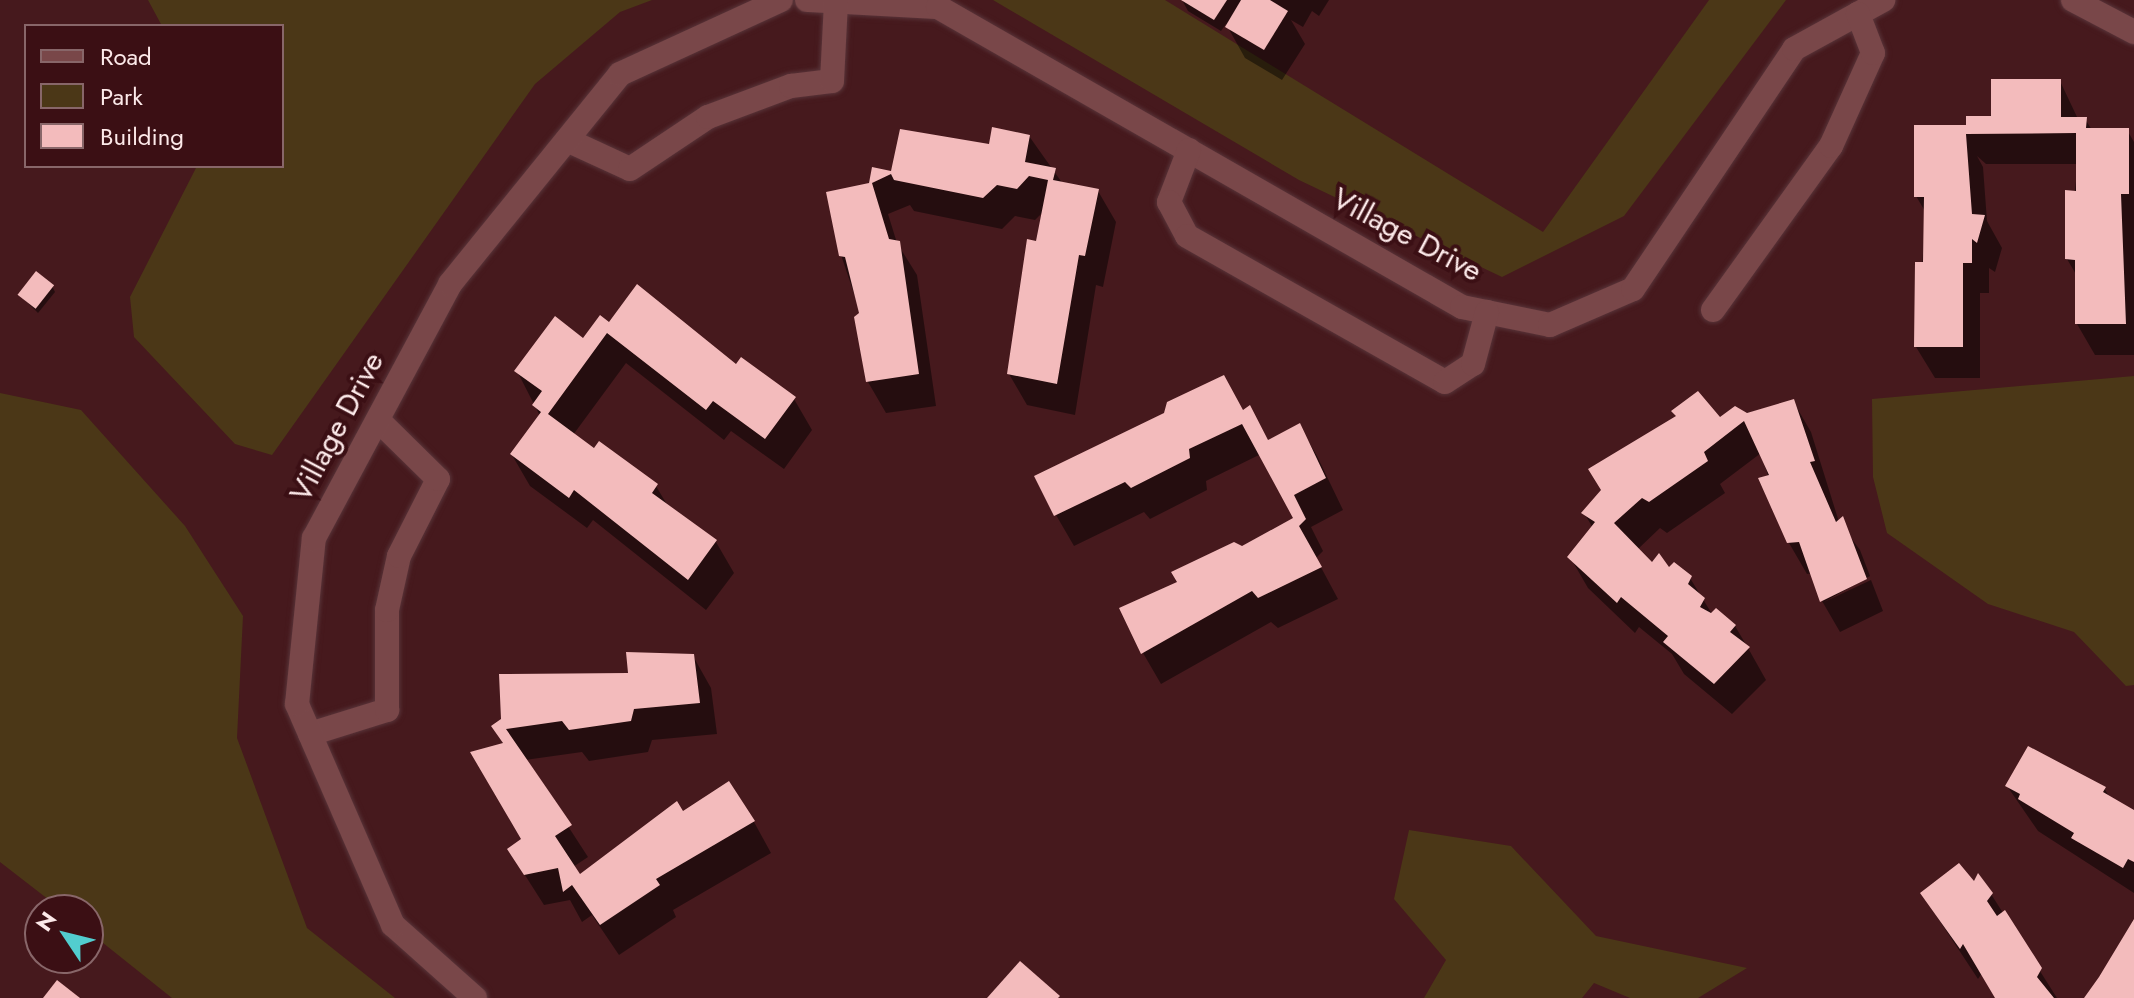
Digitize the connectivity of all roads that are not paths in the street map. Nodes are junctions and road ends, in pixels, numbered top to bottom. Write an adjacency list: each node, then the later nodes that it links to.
1 (781, 0): 8 (street, Village Drive)
2 (807, 0): 5 (street, Village Drive)
3 (1883, 0): 6 (street, Village Drive)
4 (2073, 0): 7 (street)
5 (836, 2): 8 (street); 9 (street, Village Drive)
6 (1858, 14): 10 (street); 11 (street, Village Drive)
7 (2134, 32)
8 (567, 140): 12 (street, Village Drive)
9 (1189, 150): 11 (street, Village Drive); 11 (street)
10 (1713, 310)
11 (1487, 312)
12 (378, 420): 13 (street, Village Drive); 13 (street)
13 (310, 734): 14 (street, Village Drive)
14 (475, 998)

